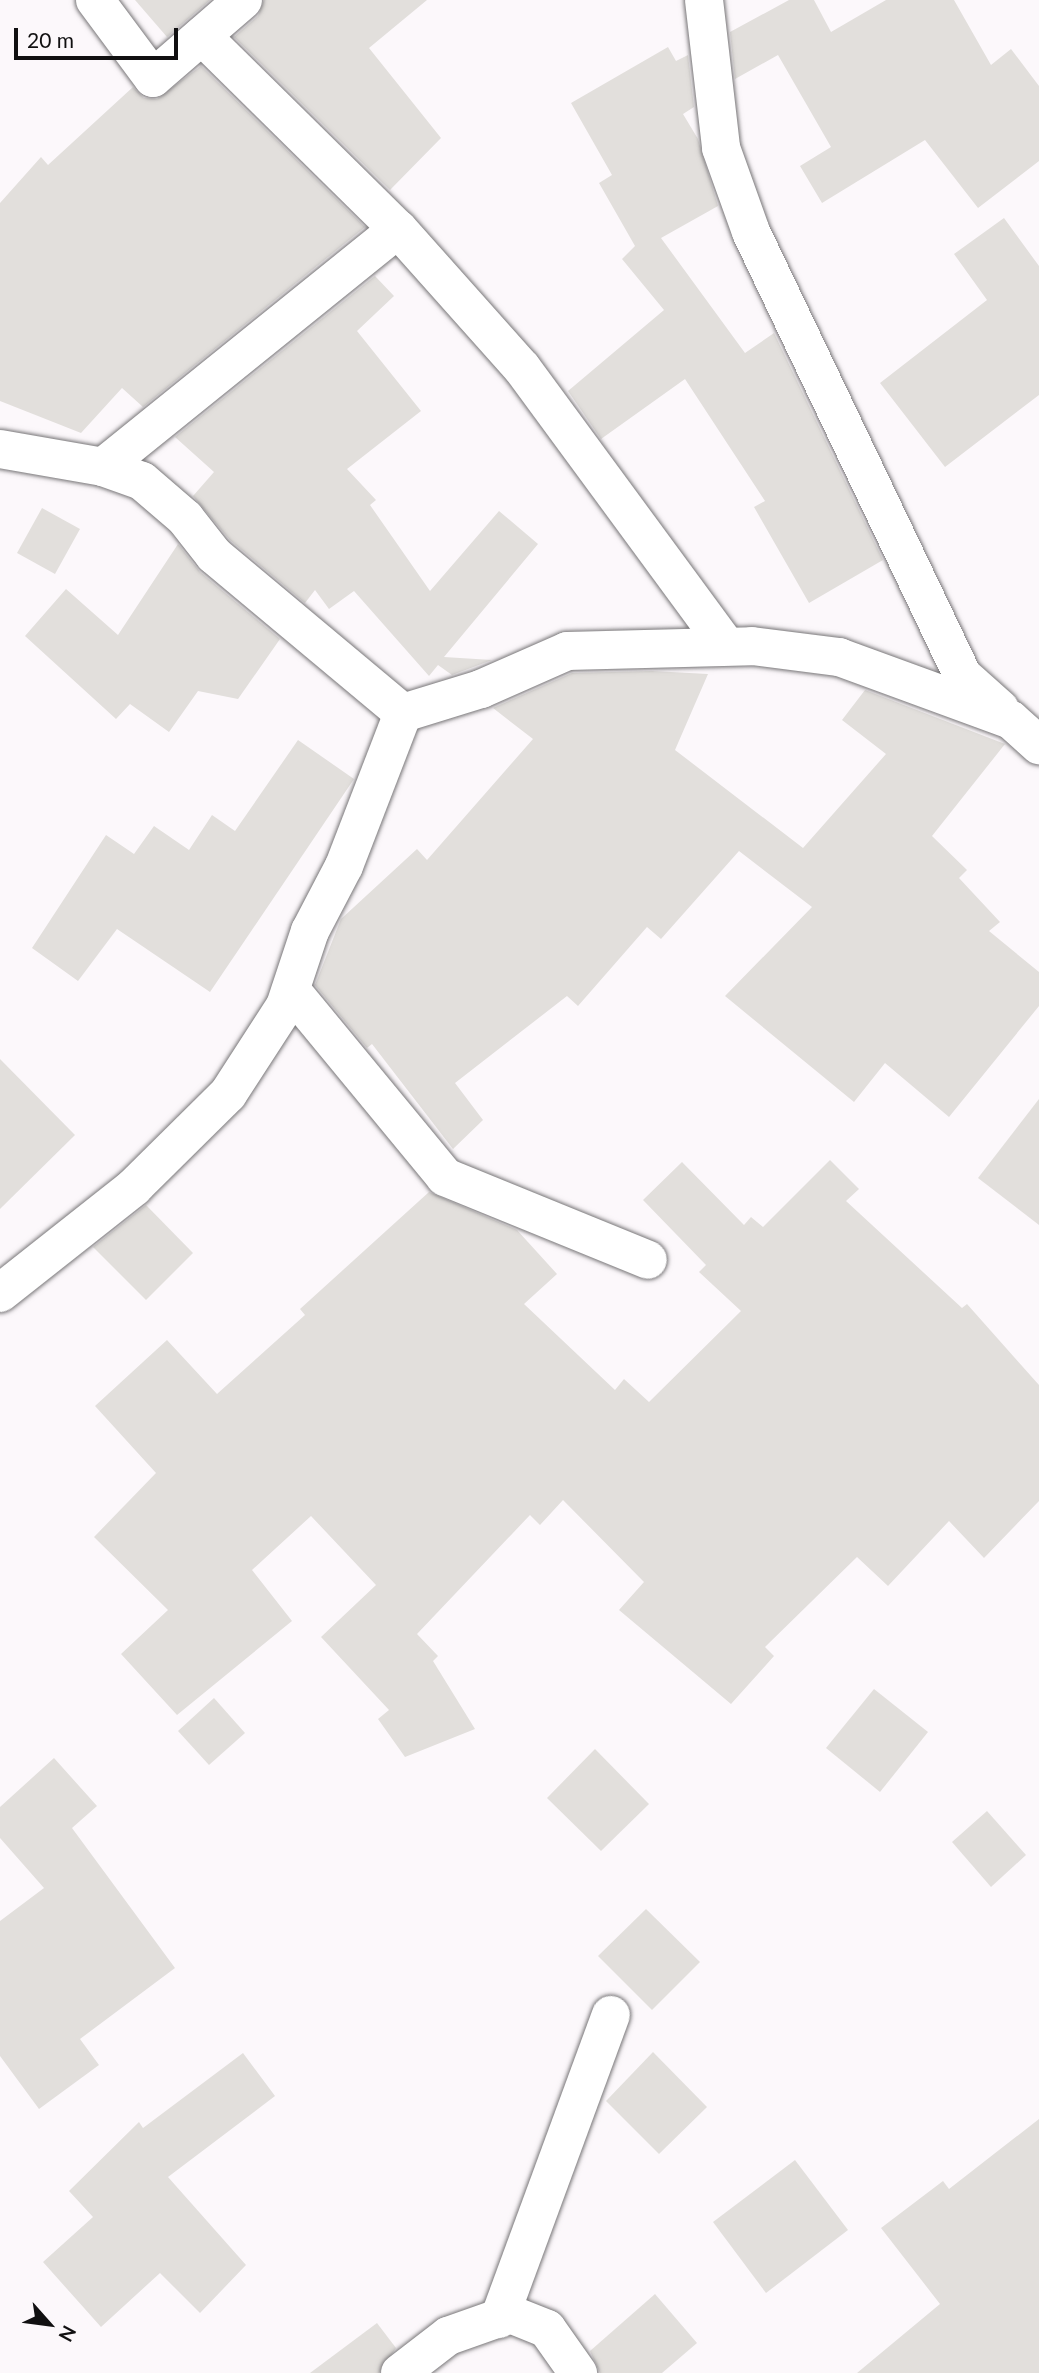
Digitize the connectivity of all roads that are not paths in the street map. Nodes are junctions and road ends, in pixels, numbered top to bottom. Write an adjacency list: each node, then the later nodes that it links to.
1 (95, 0): 4 (street)
2 (243, 0): 4 (street)
3 (704, 0): 10 (street)
4 (202, 36): 5 (street)
5 (398, 229): 7 (street); 8 (street)
6 (0, 449): 7 (street)
7 (103, 467): 9 (street)
8 (726, 646): 9 (street); 10 (street)
9 (403, 713): 11 (street)
10 (1025, 732)
11 (290, 990): 12 (street); 13 (street)
12 (648, 1260)
13 (0, 1293)
14 (611, 2015): 15 (street)
15 (499, 2319): 16 (street); 17 (street)
16 (400, 2373)
17 (578, 2373)

